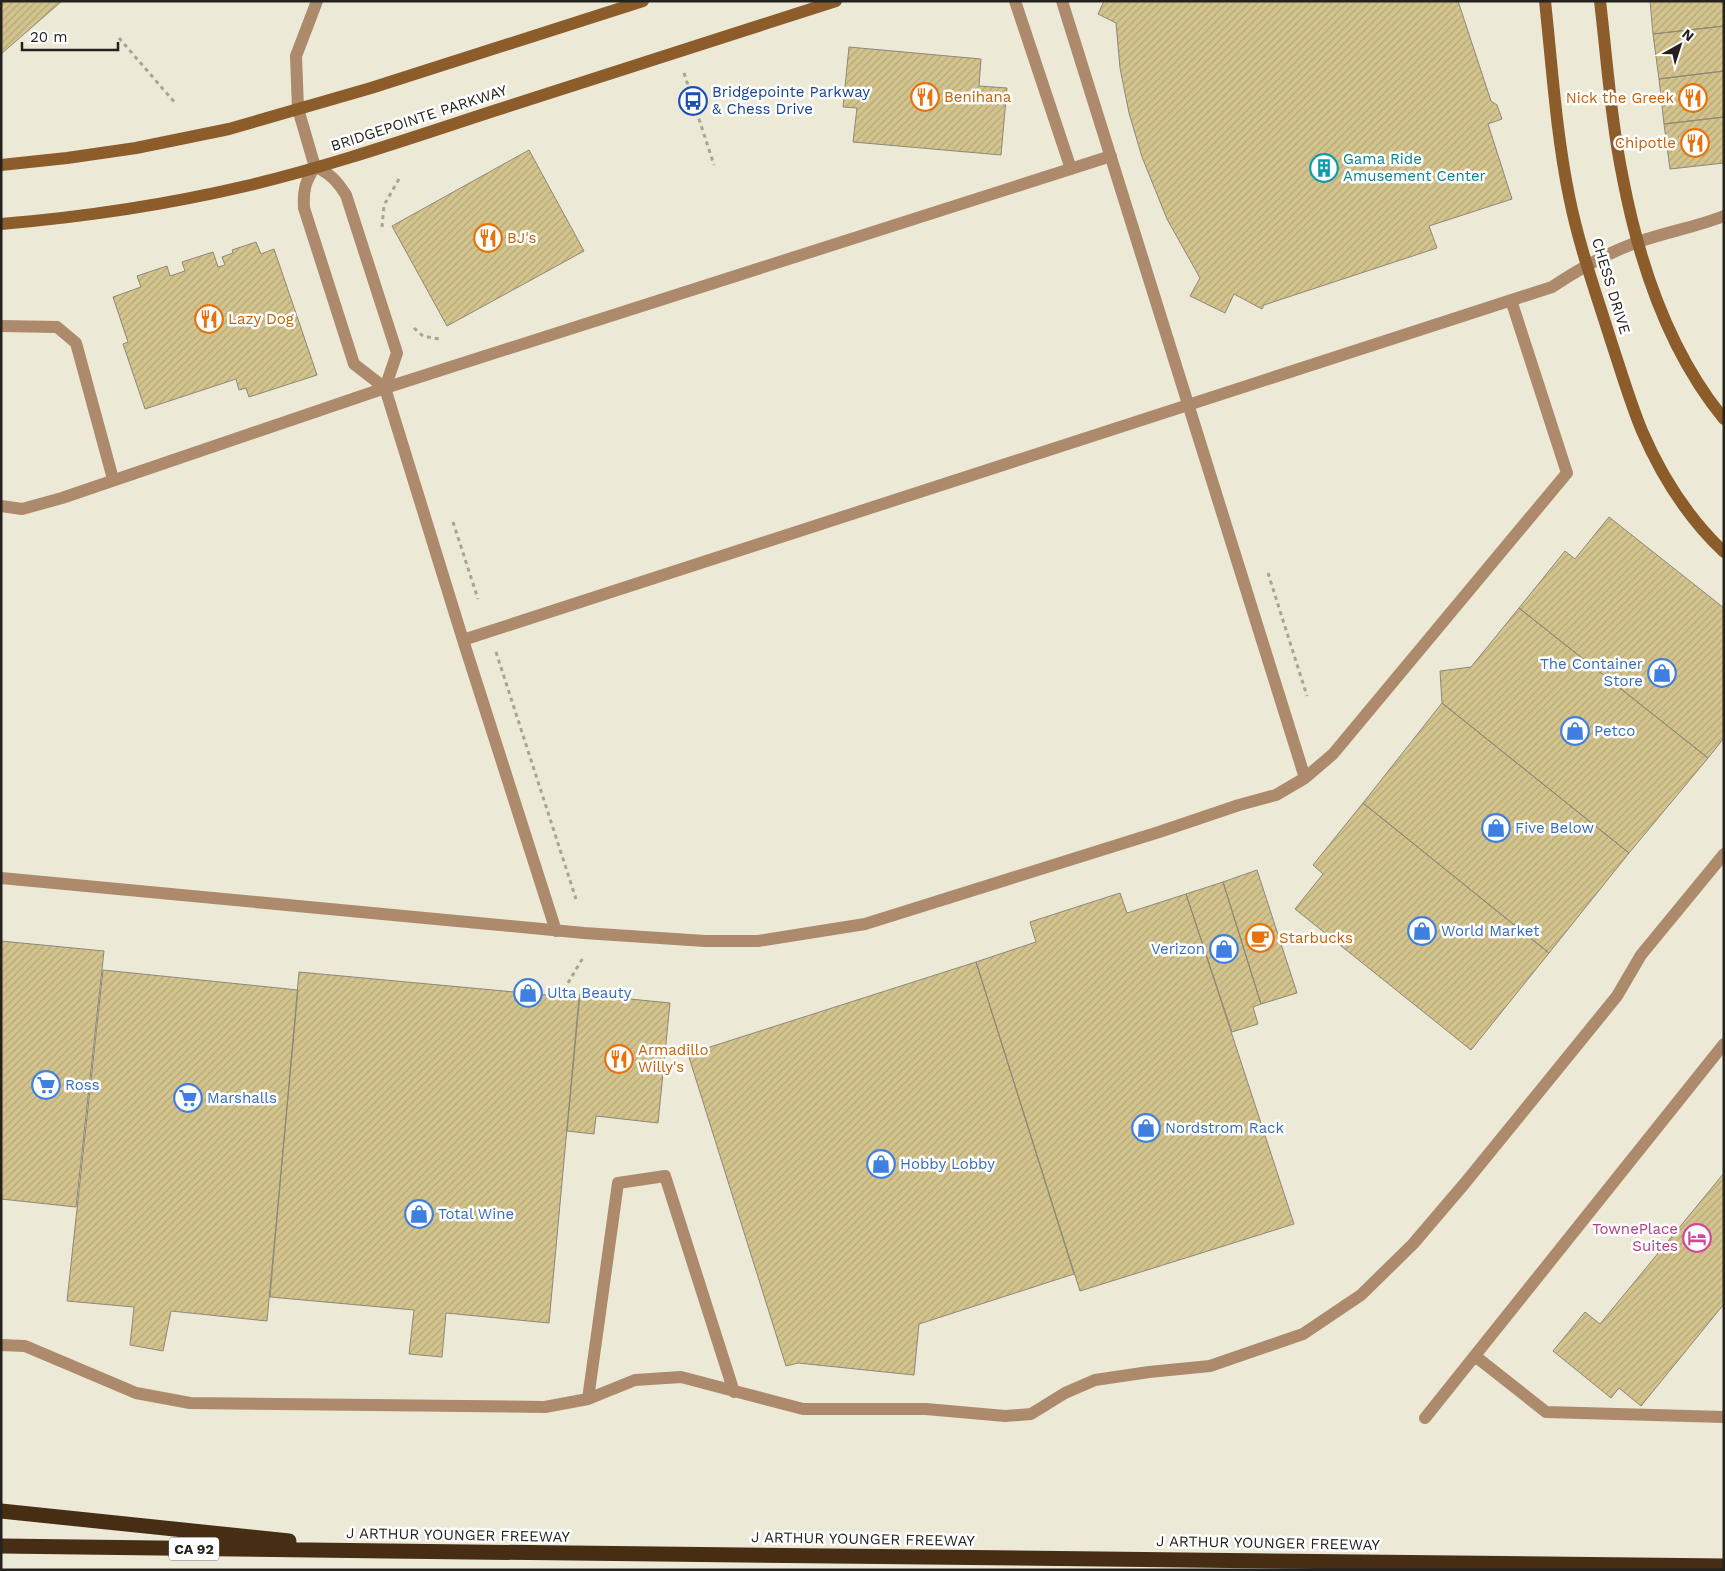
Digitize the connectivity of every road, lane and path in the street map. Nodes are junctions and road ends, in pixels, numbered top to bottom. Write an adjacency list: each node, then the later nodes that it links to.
1 (317, 1): 11 (lane)
2 (643, 1): 11 (main road)
3 (836, 1): 9 (main road, BRIDGEPOINTE PARKWAY)
4 (1015, 1): 16 (lane)
5 (1062, 1): 12 (lane)
6 (1545, 1): 22 (main road, CHESS DRIVE)
7 (1600, 1): 21 (main road)
8 (119, 38): 10 (path)
9 (677, 52): 14 (path); 15 (main road, BRIDGEPOINTE PARKWAY)
10 (176, 104)
11 (298, 109): 13 (main road); 15 (lane)
12 (1111, 156): 16 (lane); 28 (lane)
13 (1, 165)
14 (714, 165)
15 (315, 167): 19 (main road, BRIDGEPOINTE PARKWAY); 27 (lane); 27 (lane)
16 (1071, 169): 27 (lane)
17 (399, 179): 20 (path)
18 (1724, 216): 21 (lane)
19 (1, 224)
20 (384, 235)
21 (1638, 242): 22 (lane); 29 (main road)
22 (1587, 264): 23 (lane); 33 (main road, CHESS DRIVE)
23 (1511, 300): 28 (lane); 37 (lane)
24 (411, 325): 26 (path)
25 (1, 326): 30 (lane)
26 (439, 339)
27 (385, 388): 30 (lane); 35 (lane)
28 (1189, 405): 35 (lane); 37 (lane)
29 (1724, 418)
30 (113, 480): 31 (lane)
31 (1, 506)
32 (452, 517): 34 (path)
33 (1724, 552)
34 (478, 598)
35 (463, 640): 41 (lane)
36 (496, 652): 40 (path)
37 (1305, 778): 41 (lane)
38 (1724, 854): 47 (lane)
39 (1, 878): 41 (lane)
40 (576, 899)
41 (556, 930)
42 (588, 948): 43 (path)
43 (568, 983)
44 (1724, 1044): 46 (lane)
45 (1, 1345): 48 (lane)
46 (1475, 1356): 49 (lane); 50 (lane)
47 (734, 1392): 48 (lane); 48 (lane)
48 (588, 1399)
49 (1724, 1417)
50 (1425, 1418)
51 (1, 1511): 53 (highway)
52 (1, 1546): 53 (highway, J ARTHUR YOUNGER FREEWAY / CA 92)
53 (387, 1551): 54 (highway, J ARTHUR YOUNGER FREEWAY / CA 92)
54 (1724, 1566)

